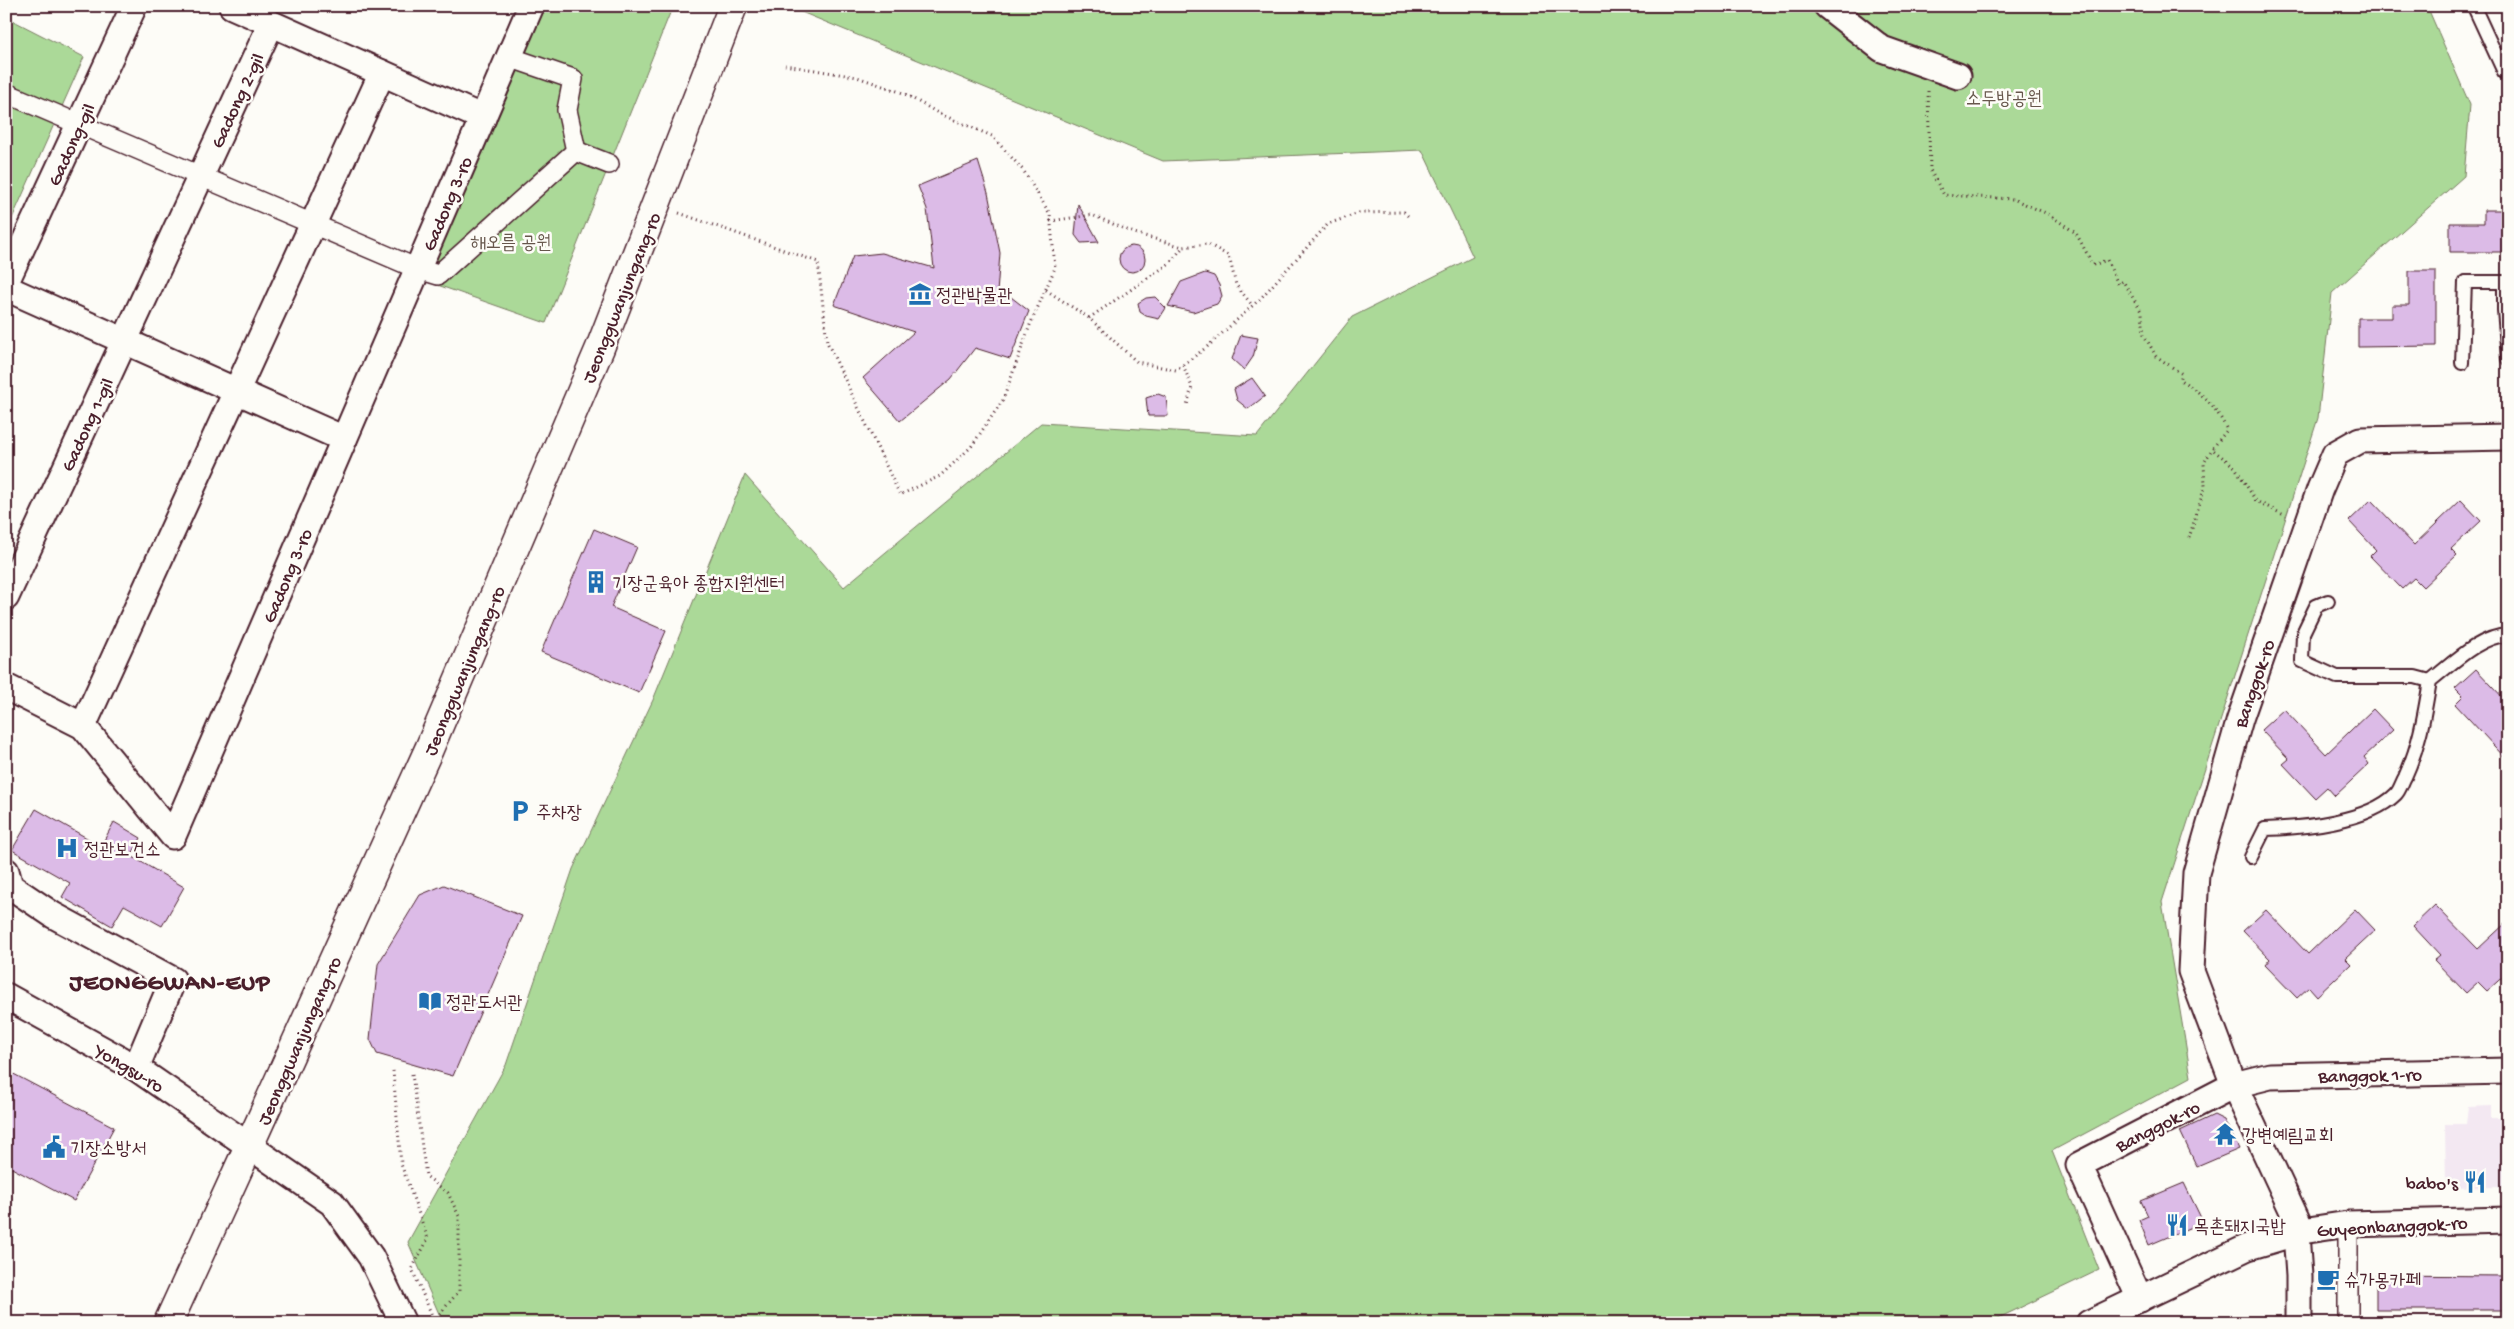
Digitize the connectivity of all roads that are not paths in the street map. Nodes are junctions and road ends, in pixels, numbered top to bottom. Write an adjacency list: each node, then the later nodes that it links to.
1 (134, 6): 14 (street, Gadong-gil)
2 (232, 6): 7 (street)
3 (531, 6): 8 (street, Gadong 3-ro)
4 (733, 6): 41 (main road, Jeonggwanjungang-ro)
5 (1827, 6): 11 (street)
6 (2474, 7): 9 (lane)
7 (271, 24): 10 (street); 17 (street, Gadong 2-gil)
8 (509, 57): 13 (street, Gadong 3-ro); 15 (street)
9 (2508, 72)
10 (382, 73): 13 (street); 18 (street)
11 (1958, 76)
12 (6, 93): 14 (street)
13 (483, 118): 19 (street, Gadong 3-ro)
14 (80, 125): 17 (street); 20 (street, Gadong-gil)
15 (576, 151): 16 (street); 19 (street)
16 (609, 164)
17 (200, 177): 18 (street); 23 (street, Gadong 1-gil)
18 (313, 225): 19 (street); 26 (street)
19 (418, 269): 28 (street, Gadong 3-ro)
20 (6, 282)
21 (2506, 282): 24 (lane); 25 (lane)
22 (6, 288): 23 (street)
23 (124, 341): 26 (street); 29 (street, Gadong 1-gil)
24 (2508, 359)
25 (2462, 363)
26 (236, 391): 28 (street); 34 (street)
27 (2508, 437): 40 (street, Banggok-ro)
28 (344, 439): 34 (street, Gadong 3-ro)
29 (6, 597)
30 (2328, 601): 32 (lane)
31 (2508, 635): 32 (lane)
32 (2430, 681): 35 (lane)
33 (6, 688): 34 (street)
34 (83, 726)
35 (2251, 858)
36 (6, 871): 38 (street)
37 (6, 996): 38 (street, Yongsu-ro)
38 (136, 1068): 41 (street, Yongsu-ro)
39 (2508, 1071): 40 (street, Banggok 1-ro)
40 (2234, 1085): 44 (street, Banggok-ro); 45 (street, Banggok-ro)
41 (249, 1146): 46 (main road, Jeonggwanjungang-ro); 47 (street, Yongsu-ro)
42 (2508, 1220): 43 (street, Guyeonbanggok-ro)
43 (2348, 1224): 44 (street, Guyeonbanggok-ro); 50 (street)
44 (2299, 1232): 45 (street, Guyeonbanggok-ro); 49 (street)
45 (2140, 1298): 48 (street, Guyeonbanggok-ro)
46 (168, 1323)
47 (403, 1323)
48 (2089, 1323)
49 (2298, 1323)
50 (2348, 1323)

